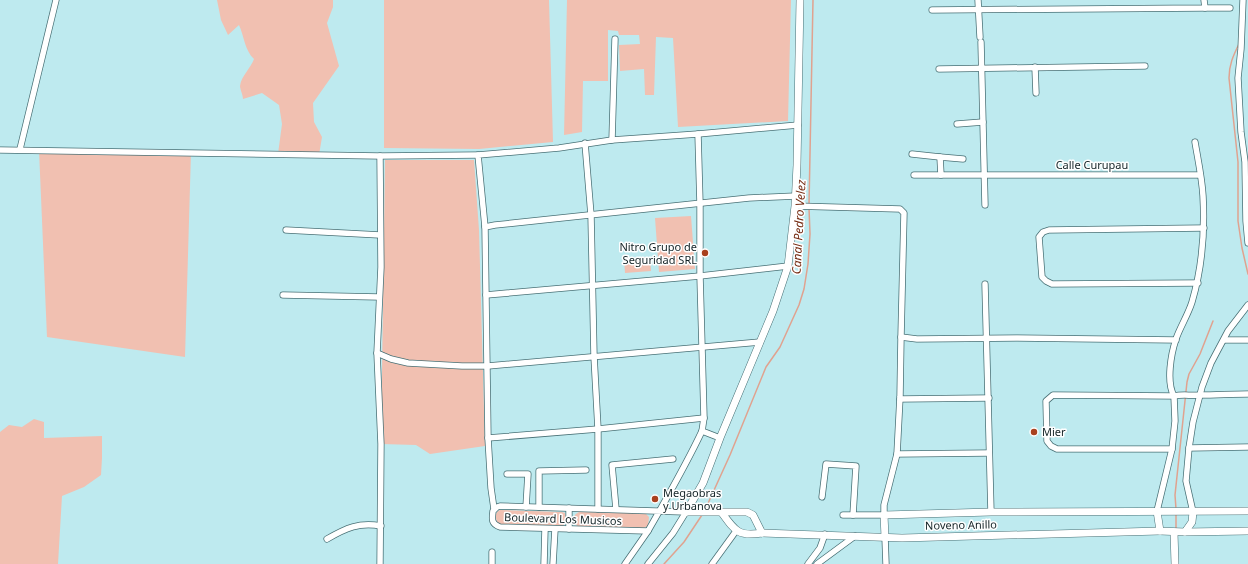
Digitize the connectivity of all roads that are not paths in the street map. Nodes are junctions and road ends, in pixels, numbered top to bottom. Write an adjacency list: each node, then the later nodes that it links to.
1 (56, 0): 24 (street)
2 (800, 0): 18 (street)
3 (978, 0): 9 (street)
4 (1204, 0): 6 (street)
5 (1243, 0): 43 (street)
6 (1205, 8): 7 (street); 9 (street)
7 (1230, 8)
8 (932, 10): 9 (street)
9 (979, 10): 13 (street)
10 (615, 39): 20 (street)
11 (1145, 66): 12 (street)
12 (1036, 67): 13 (street); 15 (street)
13 (981, 68): 14 (street); 16 (street)
14 (939, 69)
15 (1036, 93)
16 (983, 122): 17 (street); 33 (street)
17 (957, 124)
18 (798, 125): 19 (street); 34 (street)
19 (698, 134): 20 (street); 35 (street)
20 (612, 140): 22 (street)
21 (1195, 142): 32 (street)
22 (585, 143): 26 (street); 38 (street)
23 (0, 150): 24 (street)
24 (20, 150): 27 (street)
25 (912, 154): 28 (street)
26 (478, 155): 27 (street); 39 (street)
27 (380, 156): 42 (street)
28 (940, 157): 29 (street); 31 (street)
29 (963, 159)
30 (914, 175): 31 (street, Calle Curupau)
31 (941, 175): 33 (street, Calle Curupau)
32 (1200, 175): 33 (street, Calle Curupau); 40 (street)
33 (985, 176): 36 (street)
34 (796, 196): 35 (street); 37 (street)
35 (700, 204): 38 (street); 45 (street)
36 (985, 205)
37 (798, 206): 44 (street); 53 (street)
38 (591, 215): 39 (street); 48 (street)
39 (485, 227): 50 (street)
40 (1204, 228): 46 (street); 46 (street)
41 (286, 230): 42 (street)
42 (380, 235): 51 (street)
43 (1248, 243)
44 (788, 266): 45 (street); 58 (street)
45 (700, 276): 48 (street); 59 (street)
46 (1198, 283): 55 (street)
47 (984, 284): 54 (street)
48 (593, 285): 50 (street); 61 (street)
49 (283, 295): 51 (street)
50 (486, 296): 62 (street)
51 (379, 297): 60 (street)
52 (1248, 305): 56 (street)
53 (901, 337): 54 (street); 67 (street)
54 (986, 339): 55 (street); 66 (street)
55 (1176, 340): 65 (street)
56 (1224, 340): 57 (street); 64 (street)
57 (1248, 340)
58 (760, 342): 59 (street); 72 (street)
59 (701, 347): 61 (street); 68 (street)
60 (377, 352): 62 (street); 98 (street)
61 (594, 356): 62 (street); 69 (street)
62 (488, 366): 71 (street)
63 (1248, 394): 64 (street)
64 (1200, 395): 65 (street); 74 (street)
65 (1174, 396): 75 (street); 75 (street)
66 (989, 398): 67 (street); 76 (street)
67 (900, 399): 77 (street)
68 (704, 418): 69 (street); 70 (street)
69 (598, 429): 71 (street); 85 (street)
70 (702, 431): 72 (street); 90 (street)
71 (488, 438): 86 (street)
72 (720, 438): 91 (street)
73 (1248, 447): 74 (street)
74 (1189, 448): 93 (street)
75 (1172, 449): 88 (street)
76 (990, 453): 77 (street); 92 (street)
77 (897, 454): 97 (street)
78 (673, 459): 87 (street)
79 (586, 470): 83 (street)
80 (507, 474): 82 (street)
81 (822, 497): 96 (street)
82 (526, 507): 83 (street, Boulevard Los Musicos); 86 (street, Boulevard Los Musicos)
83 (539, 507): 84 (street, Boulevard Los Musicos)
84 (570, 508): 85 (street, Boulevard Los Musicos); 101 (street)
85 (598, 508): 87 (street, Boulevard Los Musicos)
86 (494, 509): 99 (street, Boulevard Los Musicos)
87 (616, 509): 90 (street, Boulevard Los Musicos)
88 (1156, 511): 92 (street, Noveno Anillo); 93 (street, Noveno Anillo); 104 (street)
89 (1248, 511): 93 (street, Noveno Anillo)
90 (659, 512): 91 (street, Boulevard Los Musicos); 102 (street)
91 (686, 512): 94 (street); 119 (street)
92 (991, 512): 97 (street, Noveno Anillo)
93 (1193, 512): 107 (street)
94 (722, 513): 103 (street); 108 (street)
95 (843, 515): 96 (street)
96 (853, 515): 97 (street)
97 (884, 515): 111 (street)
98 (381, 526): 112 (street); 114 (street)
99 (544, 529): 100 (street, Boulevard Los Musicos); 116 (street)
100 (554, 529): 101 (street, Boulevard Los Musicos); 117 (street)
101 (569, 529): 102 (street, Boulevard Los Musicos)
102 (648, 531): 118 (street)
103 (736, 531): 108 (street, Noveno Anillo); 120 (street)
104 (1160, 531): 106 (street, Noveno Anillo); 111 (street, Noveno Anillo)
105 (1248, 531): 107 (street)
106 (1174, 532): 107 (street, Noveno Anillo); 124 (street)
107 (1185, 532)
108 (762, 533): 109 (street, Noveno Anillo)
109 (825, 534): 110 (street, Noveno Anillo); 121 (street)
110 (855, 536): 111 (street, Noveno Anillo); 122 (street)
111 (885, 537): 123 (street)
112 (327, 539)
113 (492, 552): 115 (street)
114 (380, 564)
115 (492, 564)
116 (544, 564)
117 (553, 564)
118 (625, 564)
119 (648, 564)
120 (712, 564)
121 (808, 564)
122 (817, 564)
123 (886, 564)
124 (1175, 564)

